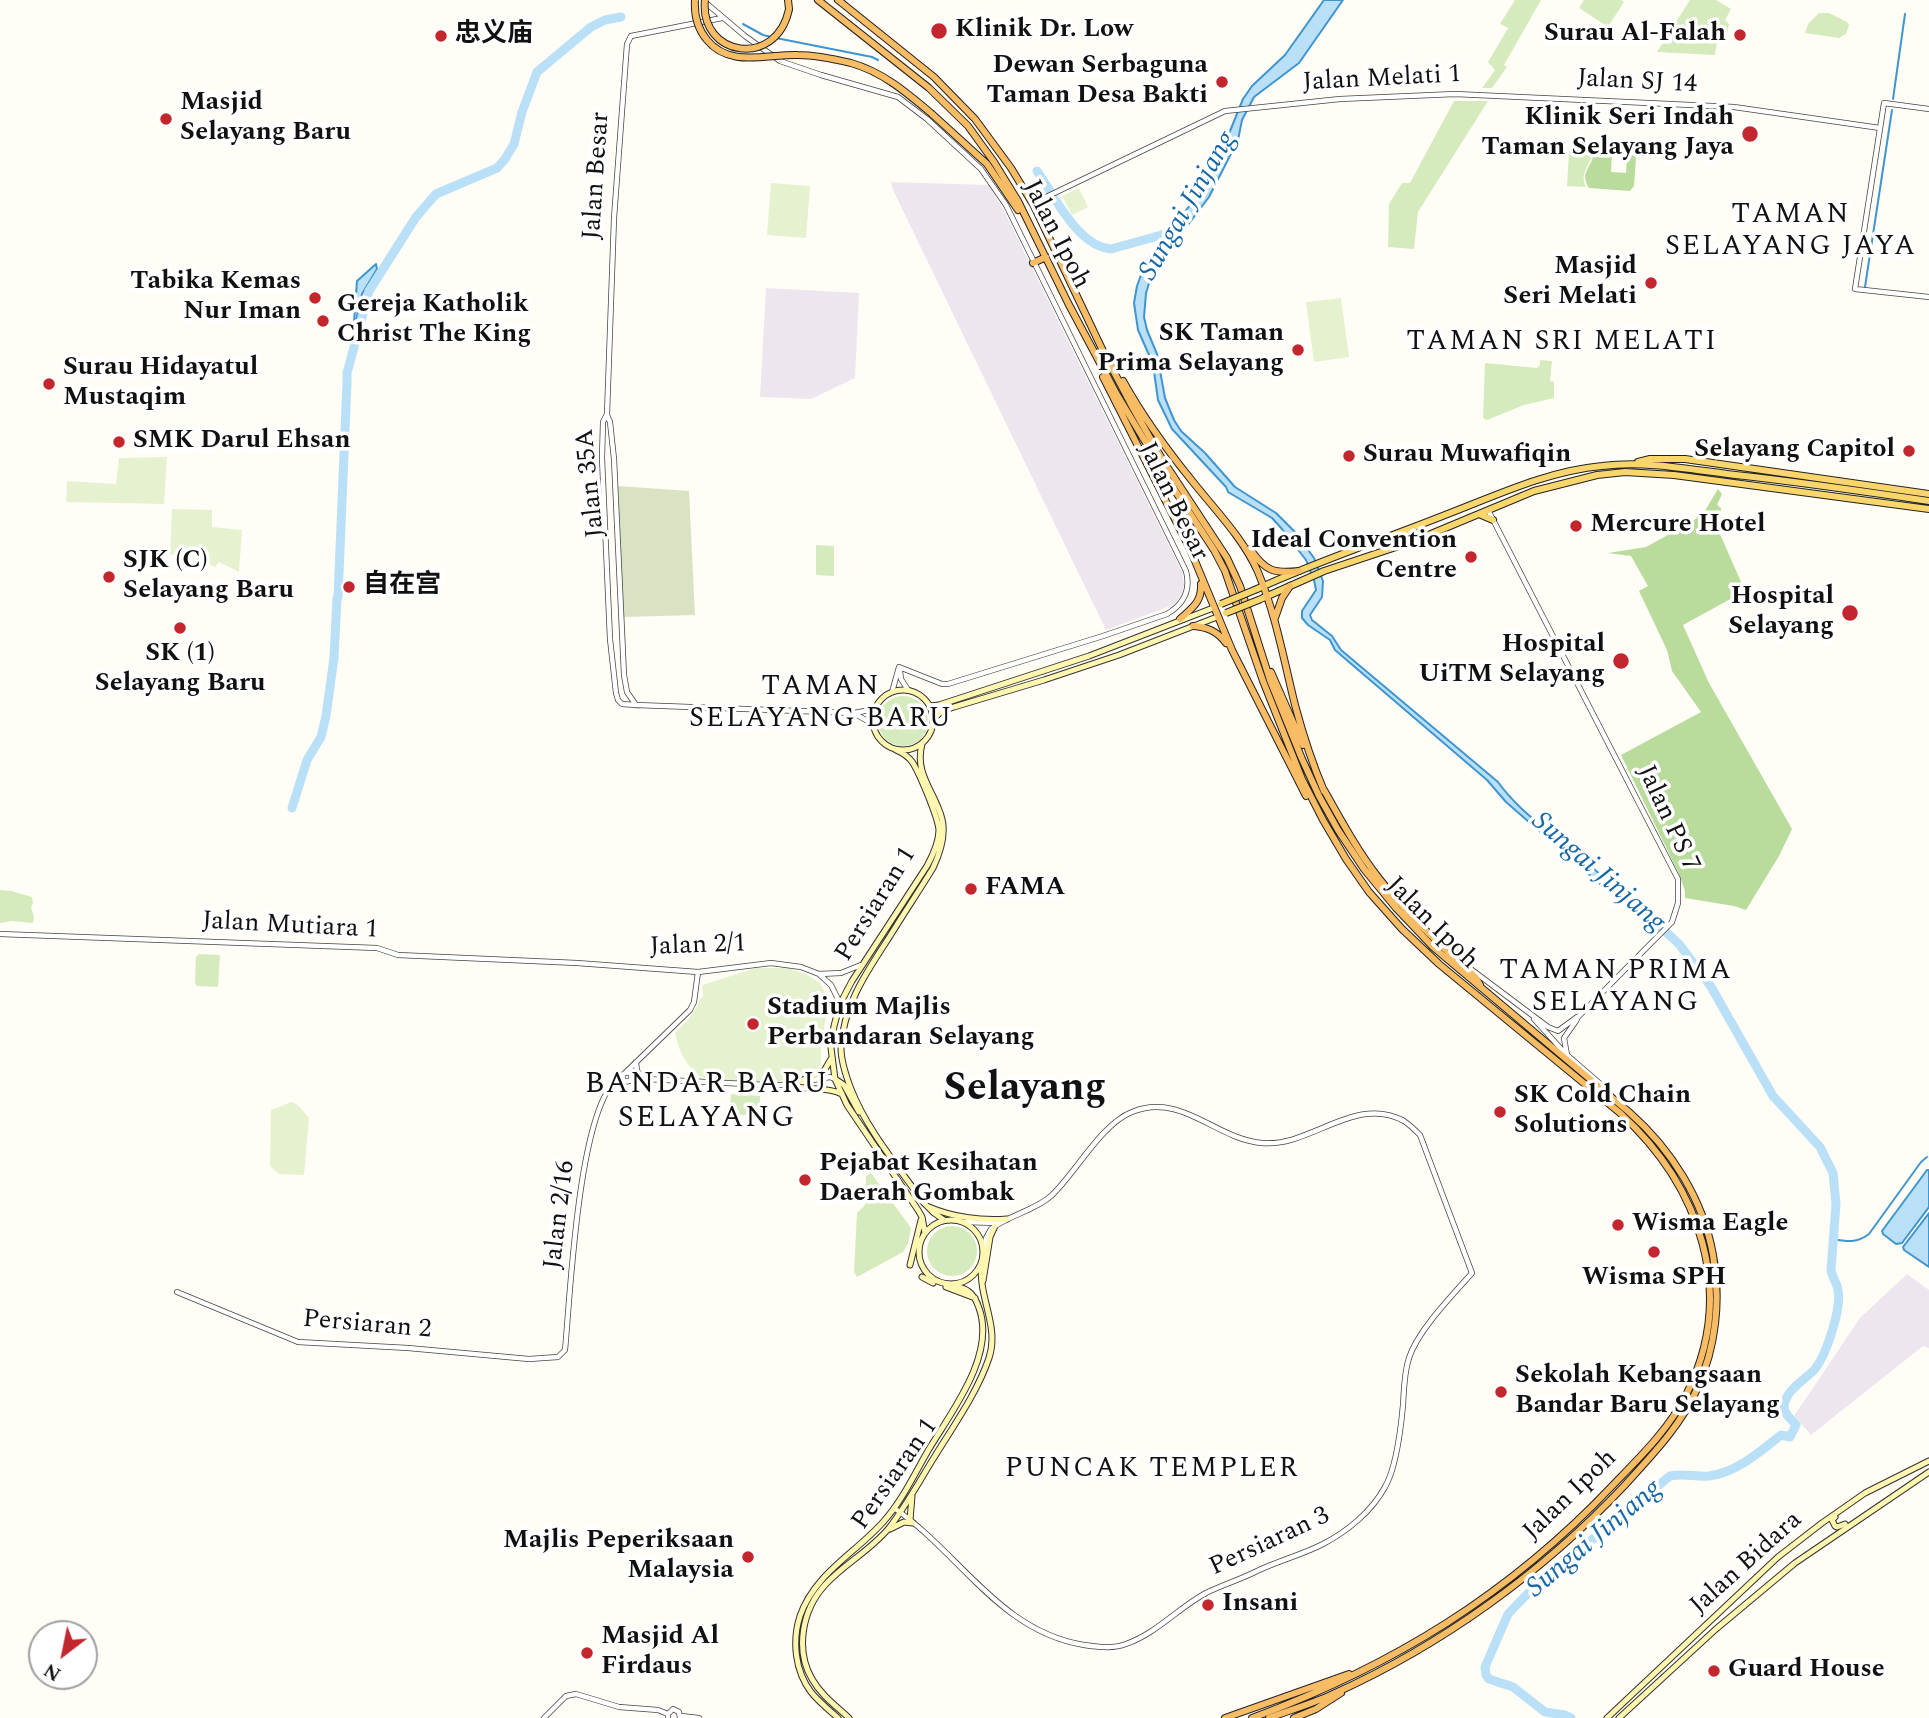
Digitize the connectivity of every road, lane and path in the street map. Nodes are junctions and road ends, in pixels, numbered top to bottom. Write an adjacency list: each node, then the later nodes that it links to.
1 (695, 0): 15 (highway, bridge)
2 (704, 0): 3 (highway, bridge); 7 (street, Jalan Besar)
3 (788, 0)
4 (818, 0): 15 (highway, Jalan Ipoh)
5 (838, 0): 8 (highway, Jalan Ipoh)
6 (844, 0): 8 (highway)
7 (723, 18): 17 (street, Jalan Besar); 21 (street, Jalan Besar)
8 (860, 18): 12 (highway, Jalan Ipoh)
9 (1517, 97): 11 (street, Jalan SJ 14); 13 (street, Jalan Melati 1)
10 (1929, 109): 11 (street)
11 (1880, 128): 18 (street)
12 (1028, 195): 13 (street); 14 (highway, Jalan Ipoh)
13 (1044, 198): 14 (street)
14 (1037, 213): 19 (highway, Jalan Ipoh)
15 (1037, 238): 16 (highway, Jalan Ipoh)
16 (1046, 257): 17 (highway); 20 (highway, Jalan Ipoh)
17 (1033, 263): 44 (street, Jalan Besar)
18 (1929, 297)
19 (1082, 308): 31 (highway); 38 (highway, Jalan Ipoh)
20 (1079, 324): 33 (highway); 56 (highway, Jalan Ipoh)
21 (607, 414): 47 (street, Jalan 35A); 47 (street, Jalan 35A)
22 (1633, 464): 23 (main road); 24 (main road); 25 (main road)
23 (1926, 493)
24 (1492, 496): 27 (main road); 32 (main road)
25 (1929, 501)
26 (1500, 505): 27 (main road); 28 (main road); 30 (street)
27 (1488, 509): 29 (main road); 30 (street, Jalan PS 7)
28 (1929, 509)
29 (1477, 513): 30 (main road); 34 (main road)
30 (1493, 520): 66 (street, Jalan PS 7)
31 (1239, 538): 32 (highway); 35 (highway)
32 (1299, 571): 35 (main road)
33 (1200, 573): 37 (highway); 41 (highway)
34 (1290, 586): 36 (main road); 40 (highway)
35 (1260, 588): 36 (highway); 37 (main road, bridge)
36 (1263, 598): 39 (main road, bridge); 40 (highway)
37 (1213, 608): 39 (highway); 41 (main road)
38 (1250, 616): 55 (highway); 63 (highway, Jalan Ipoh)
39 (1217, 617): 42 (main road); 43 (highway)
40 (1275, 618): 55 (highway)
41 (1180, 619): 48 (main road)
42 (1192, 626): 43 (highway); 51 (main road)
43 (1232, 650): 56 (highway)
44 (899, 667): 45 (street); 46 (street)
45 (908, 690): 46 (main road); 48 (main road)
46 (892, 692): 49 (main road)
47 (636, 705): 50 (street)
48 (930, 706): 51 (main road)
49 (875, 709): 50 (street); 52 (main road)
50 (853, 713): 52 (street)
51 (934, 718): 53 (main road)
52 (873, 724): 54 (main road)
53 (922, 744): 54 (main road); 68 (main road, Persiaran 1)
54 (896, 750): 60 (main road, Persiaran 1)
55 (1324, 791): 58 (highway)
56 (1346, 859): 102 (highway, Jalan Ipoh)
57 (0, 934): 59 (street, Jalan Mutiara 1)
58 (1446, 950): 63 (highway); 65 (street)
59 (577, 963): 61 (street, Jalan 2/1)
60 (862, 965): 62 (street, Jalan 2/1); 64 (main road, Persiaran 1)
61 (698, 972): 62 (street, Jalan 2/1); 71 (street)
62 (819, 974): 64 (street)
63 (1483, 990): 77 (highway, Jalan Ipoh)
64 (840, 1004): 67 (main road, Persiaran 1)
65 (1529, 1013): 66 (street); 69 (street)
66 (1578, 1017): 69 (street, Jalan PS 7)
67 (833, 1032): 68 (main road); 70 (main road, Persiaran 1)
68 (843, 1034): 78 (main road, Persiaran 1)
69 (1567, 1055): 77 (street)
70 (832, 1056): 73 (main road, Persiaran 1); 75 (main road)
71 (636, 1061): 72 (street); 74 (street)
72 (627, 1077): 74 (street); 93 (street, Jalan 2/16)
73 (835, 1079): 75 (street); 76 (main road, Persiaran 1); 78 (main road)
74 (645, 1080): 75 (street)
75 (791, 1085): 76 (main road)
76 (842, 1094): 80 (main road, Persiaran 1)
77 (1615, 1100): 103 (highway, Jalan Ipoh)
78 (869, 1123): 79 (main road, Persiaran 1)
79 (926, 1205): 81 (main road, Persiaran 1); 83 (main road)
80 (922, 1217): 84 (main road, Persiaran 1); 87 (main road)
81 (944, 1220): 82 (main road); 84 (main road)
82 (965, 1222): 83 (street, Persiaran 3); 85 (main road)
83 (1001, 1223): 85 (street); 90 (main road); 100 (street, Persiaran 3)
84 (925, 1233): 89 (main road)
85 (984, 1248): 86 (main road)
86 (982, 1264): 89 (main road); 90 (main road, Persiaran 1)
87 (910, 1265)
88 (922, 1278): 92 (main road)
89 (948, 1284): 92 (main road)
90 (982, 1291): 96 (main road, Persiaran 1)
91 (177, 1292): 93 (street, Persiaran 2)
92 (975, 1298): 98 (main road, Persiaran 1)
93 (562, 1355)
94 (1929, 1461): 97 (main road, Jalan Bidara)
95 (1929, 1472): 99 (main road, Jalan Bidara)
96 (913, 1493): 98 (main road, Persiaran 1); 100 (main road)
97 (1853, 1502): 99 (main road); 114 (main road, Jalan Bidara)
98 (897, 1510): 100 (street, Persiaran 3); 101 (main road, Persiaran 1); 108 (main road, Persiaran 1)
99 (1869, 1512): 115 (main road, Jalan Bidara)
100 (912, 1521): 101 (main road)
101 (886, 1531): 109 (main road, Persiaran 1)
102 (1377, 1665): 110 (highway); 111 (highway, Jalan Ipoh)
103 (1357, 1682): 112 (highway, Jalan Ipoh); 113 (highway)
104 (668, 1716): 105 (street); 106 (street)
105 (681, 1717): 107 (street)
106 (544, 1718)
107 (699, 1718)
108 (838, 1718)
109 (848, 1718)
110 (1224, 1718)
111 (1252, 1718)
112 (1269, 1718)
113 (1294, 1718)
114 (1607, 1718)
115 (1619, 1718)

